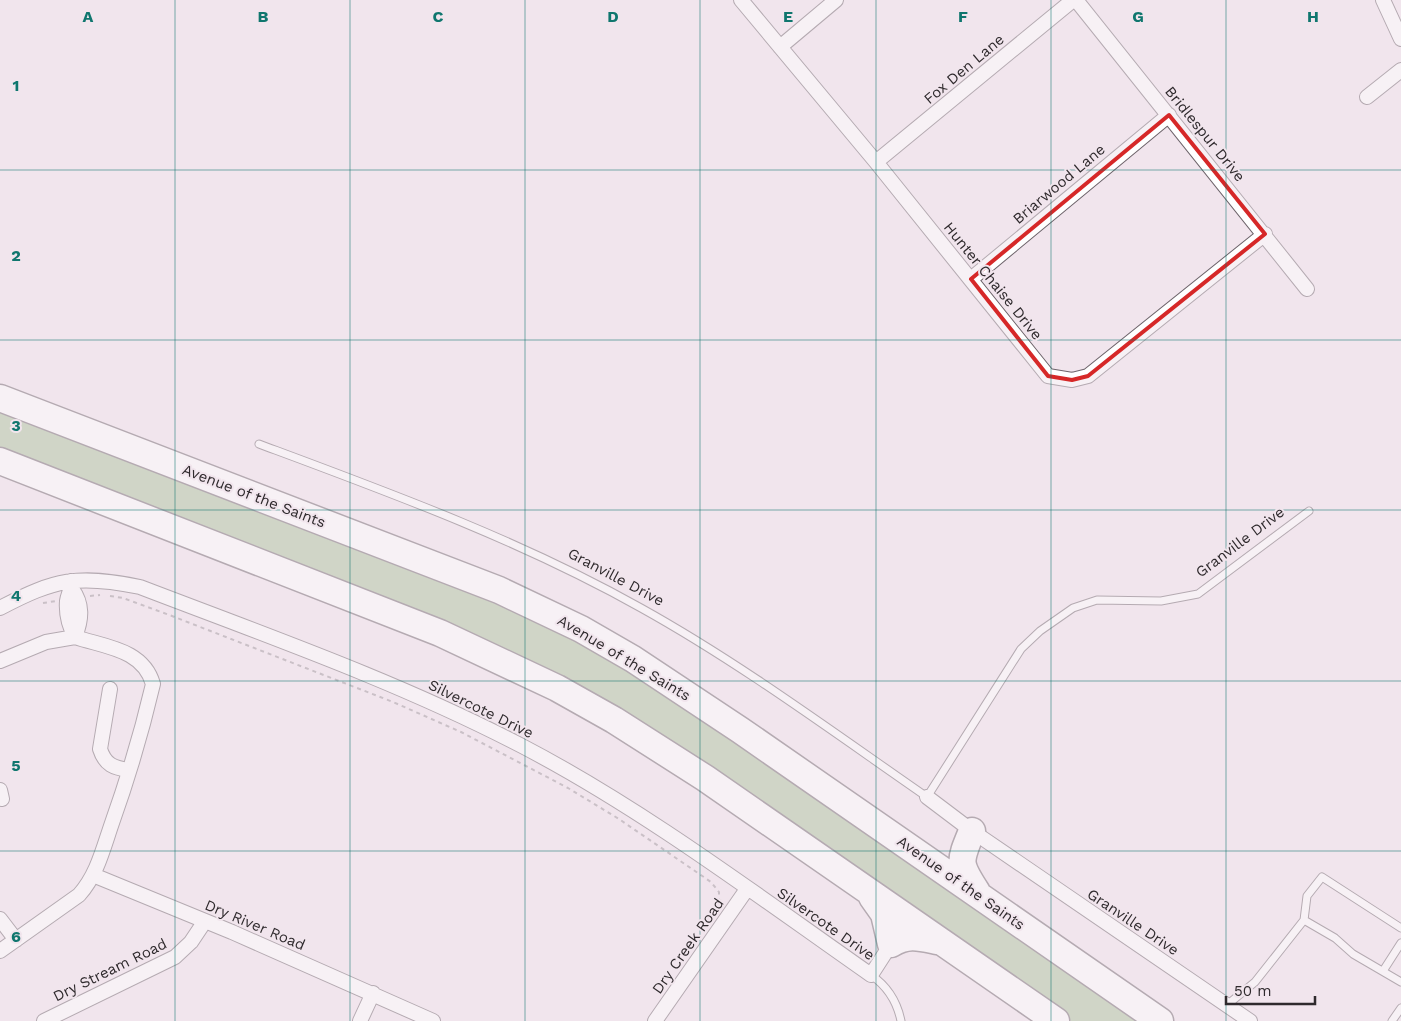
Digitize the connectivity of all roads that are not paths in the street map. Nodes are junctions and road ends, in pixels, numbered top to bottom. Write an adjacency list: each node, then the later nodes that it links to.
1 (741, 0): 6 (street, Hunter Chaise Drive)
2 (836, 0): 6 (street)
3 (1074, 0): 9 (street, Bridlespur Drive); 10 (street, Fox Den Lane)
4 (1383, 0): 5 (street)
5 (1401, 39)
6 (780, 47): 10 (street, Hunter Chaise Drive)
7 (1401, 70): 8 (street)
8 (1367, 97)
9 (1169, 115): 11 (street, Bridlespur Drive); 12 (street, Briarwood Lane)
10 (876, 162): 12 (street, Hunter Chaise Drive)
11 (1265, 234): 12 (street, Hunter Chaise Drive); 13 (street, Bridlespur Drive)
12 (971, 278)
13 (1308, 289)
14 (0, 398): 26 (highway, Avenue of the Saints)
15 (259, 444): 24 (lane, Granville Drive)
16 (0, 461): 29 (highway)
17 (1309, 511): 24 (lane, Granville Drive)
18 (72, 592): 19 (street, Silvercote Drive); 20 (street); 28 (street, Silvercote Drive)
19 (0, 608)
20 (75, 636): 21 (street); 23 (street)
21 (0, 662)
22 (110, 689): 23 (street)
23 (129, 770): 27 (street)
24 (926, 797): 25 (street, Granville Drive)
25 (972, 831): 26 (highway); 30 (highway); 44 (street, Granville Drive)
26 (907, 845): 30 (highway, Avenue of the Saints)
27 (93, 875): 33 (street, Dry River Road); 35 (street)
28 (747, 889): 41 (street, Silvercote Drive); 50 (street, Dry Creek Road)
29 (868, 890): 36 (highway); 38 (highway)
30 (979, 895): 53 (highway, Avenue of the Saints)
31 (0, 919): 35 (street)
32 (1304, 920): 34 (lane); 40 (lane); 44 (lane)
33 (205, 921): 43 (street, Dry River Road); 47 (street, Dry Stream Road)
34 (1401, 928)
35 (16, 940): 39 (street)
36 (943, 942): 38 (highway); 52 (highway)
37 (1401, 942): 40 (lane)
38 (891, 944): 41 (street, Silvercote Drive)
39 (0, 951)
40 (1383, 972): 42 (lane)
41 (871, 975): 51 (lane)
42 (1401, 982)
43 (373, 993): 46 (street, Dry River Road); 48 (street)
44 (1227, 1005): 54 (street, Granville Drive)
45 (1401, 1008): 55 (lane)
46 (403, 1014): 49 (street, Dry River Road)
47 (44, 1021)
48 (360, 1021)
49 (433, 1021)
50 (656, 1021)
51 (901, 1021)
52 (1056, 1021)
53 (1160, 1021)
54 (1250, 1021)
55 (1392, 1021)

